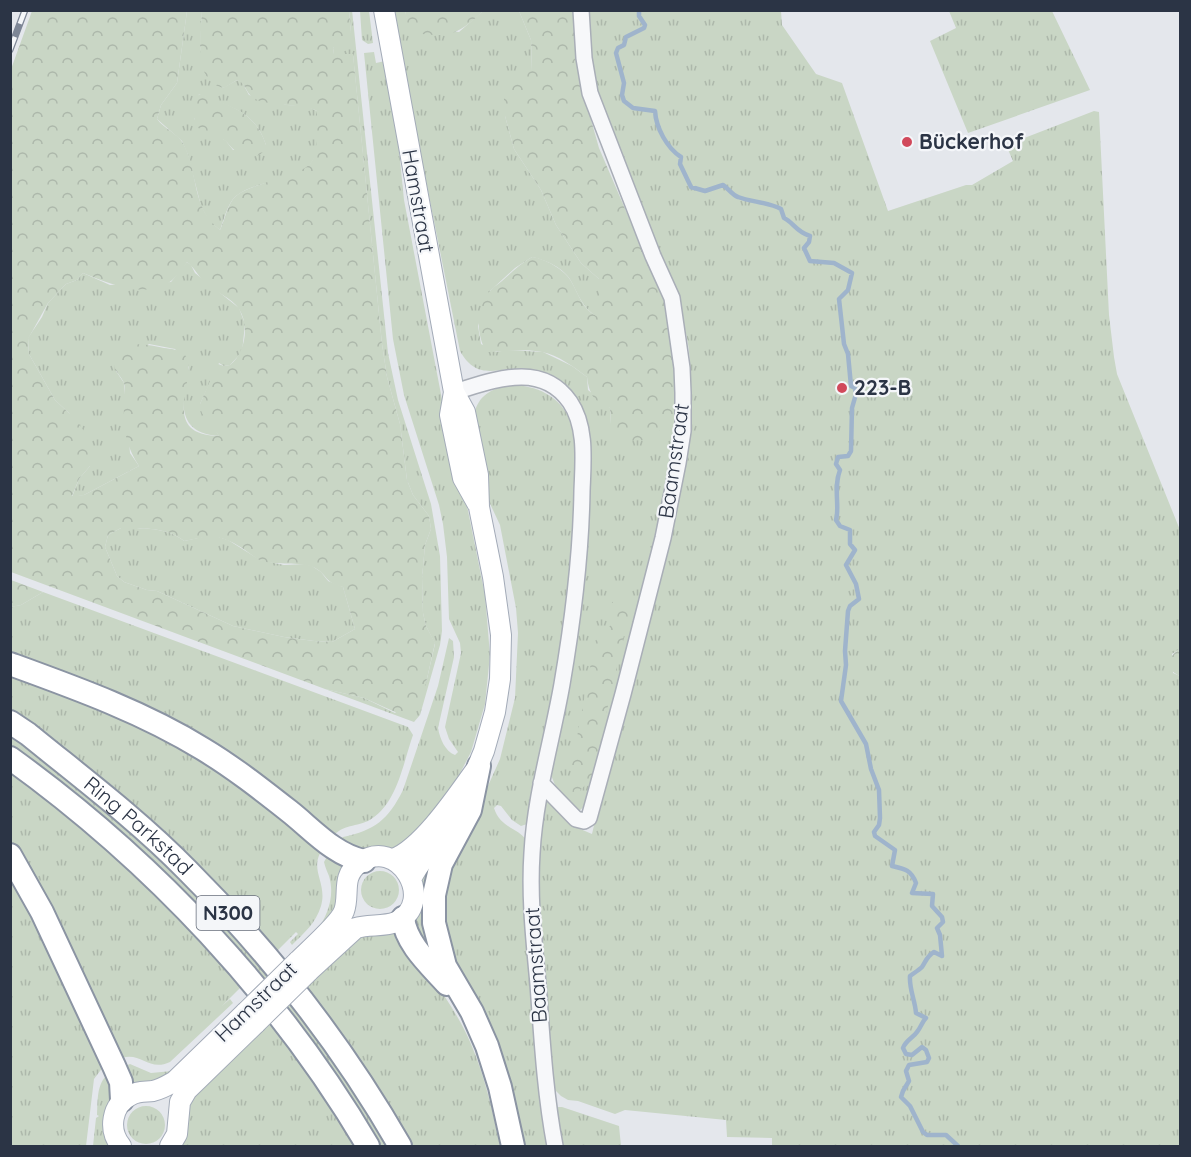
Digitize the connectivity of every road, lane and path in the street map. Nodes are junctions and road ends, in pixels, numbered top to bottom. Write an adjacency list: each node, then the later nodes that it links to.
1 (384, 10): 3 (main road, Hamstraat)
2 (581, 10): 8 (street, Baamstraat)
3 (454, 392): 7 (main road, Hamstraat); 8 (street, Baamstraat)
4 (10, 664): 11 (highway)
5 (10, 722): 21 (highway, Ring Parkstad / N300)
6 (10, 758): 20 (highway, Ring Parkstad / N300)
7 (479, 765): 10 (main road, Hamstraat); 12 (main road, Hamstraat); 15 (highway)
8 (541, 783): 23 (street, Baamstraat)
9 (10, 855): 17 (highway)
10 (393, 859): 11 (main road); 12 (main road)
11 (364, 861): 14 (main road, Hamstraat)
12 (411, 879): 13 (main road, Hamstraat)
13 (403, 918): 14 (main road, Hamstraat); 15 (highway)
14 (303, 967): 16 (main road, Hamstraat, bridge)
15 (472, 1012): 22 (highway)
16 (251, 1017): 17 (main road, Hamstraat); 19 (main road, Hamstraat)
17 (122, 1100): 18 (main road)
18 (118, 1145)
19 (170, 1146)
20 (369, 1146)
21 (400, 1146)
22 (513, 1146)
23 (555, 1146)

